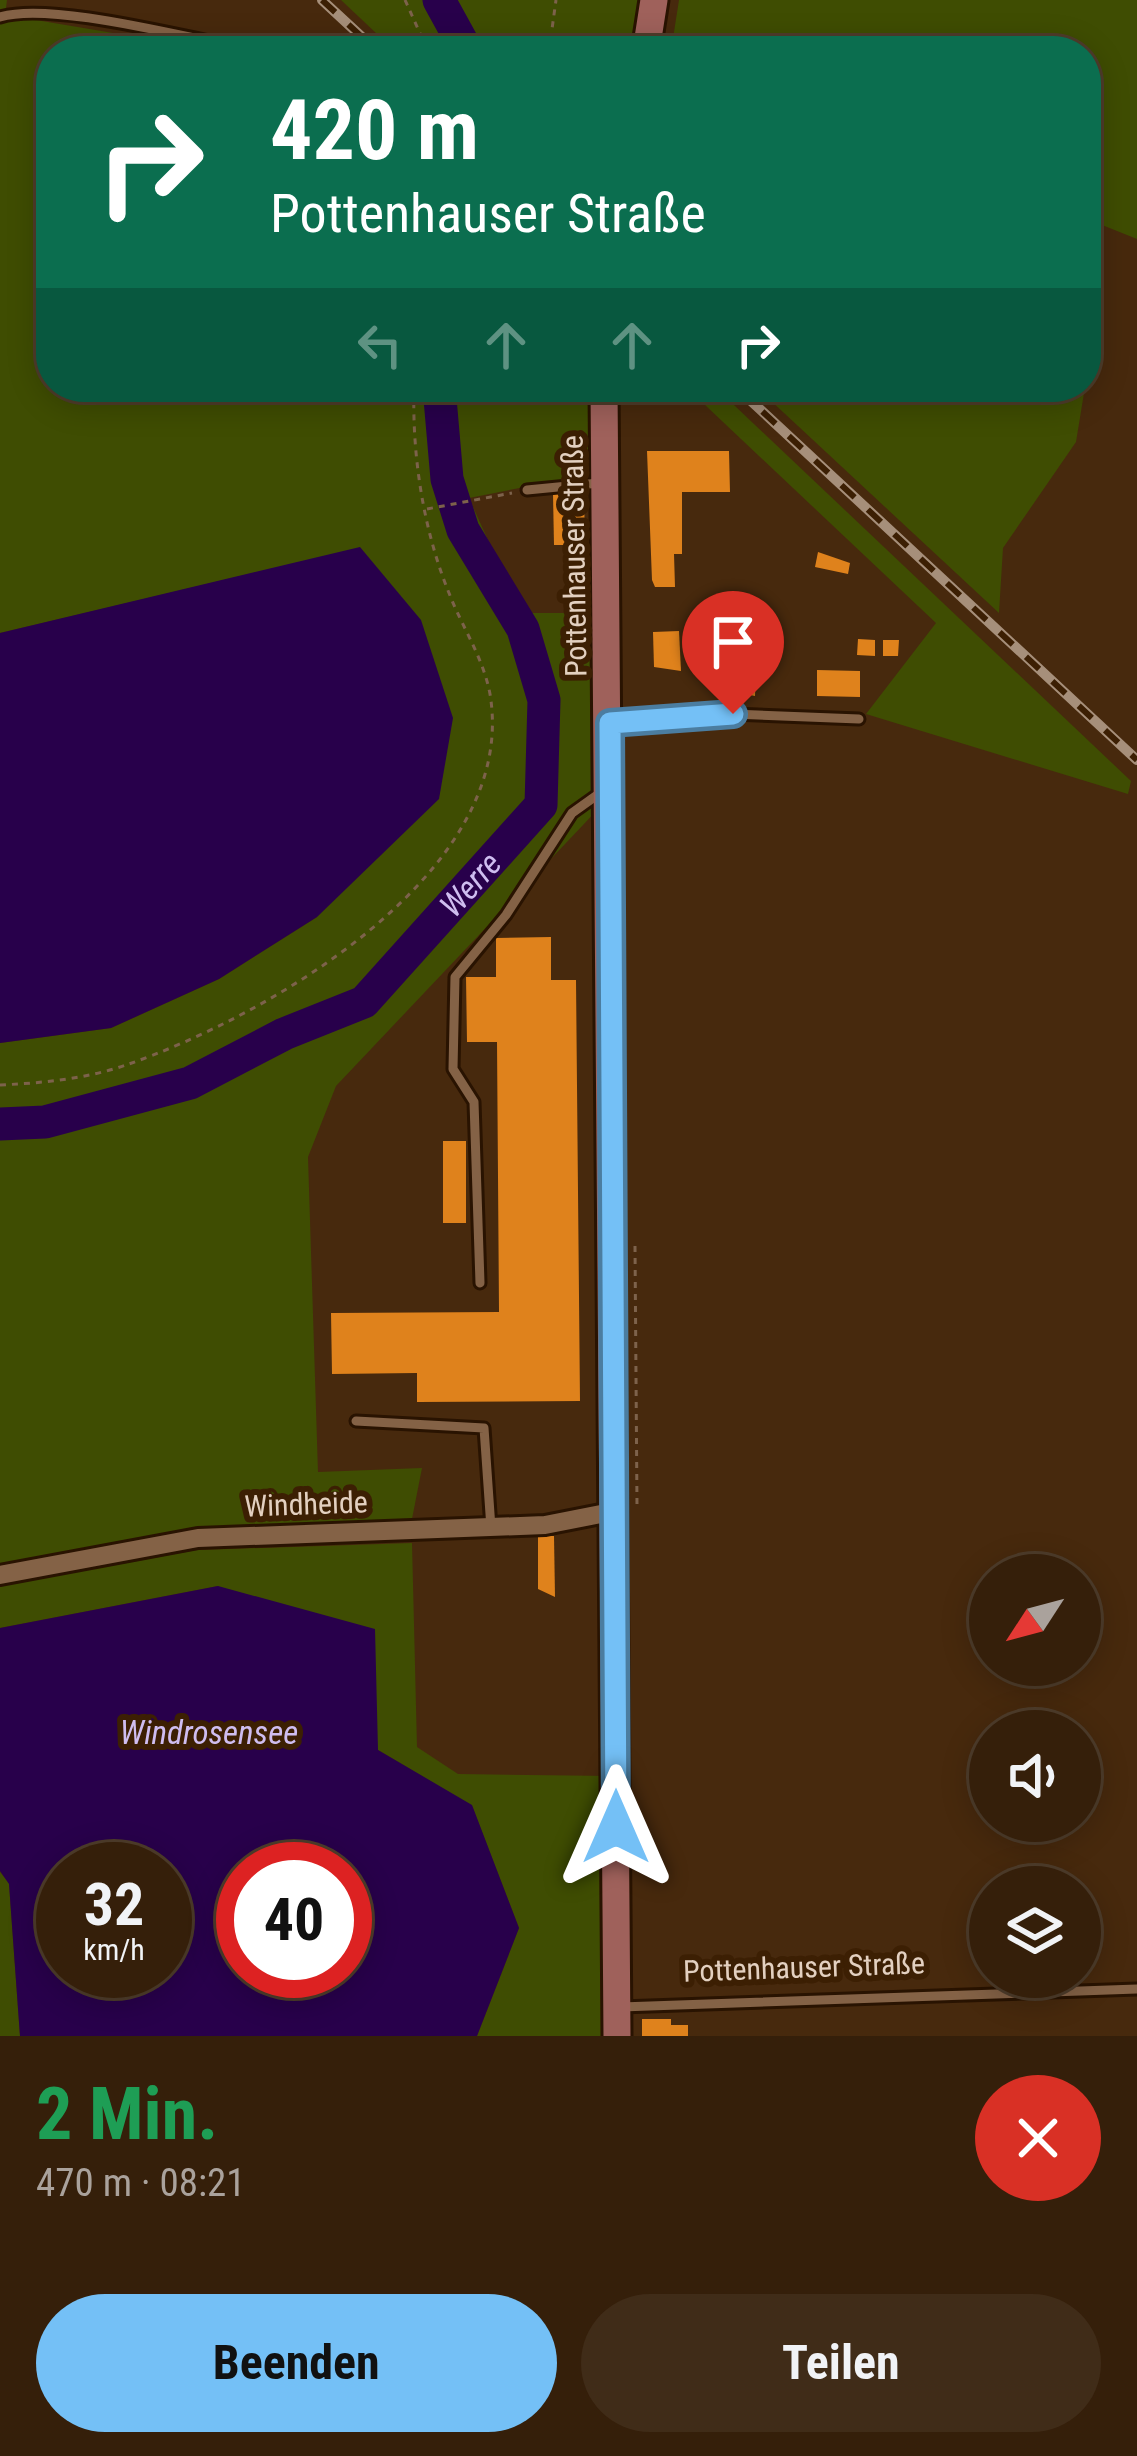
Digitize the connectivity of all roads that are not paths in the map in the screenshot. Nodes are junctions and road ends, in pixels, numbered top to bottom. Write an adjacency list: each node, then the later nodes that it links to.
1 (653, 0): 4 (street)
2 (0, 16): 3 (lane)
3 (174, 36)
4 (648, 36)
5 (604, 402): 6 (street, Pottenhauser Straße)
6 (605, 483): 7 (lane); 9 (street, Pottenhauser Straße)
7 (527, 490)
8 (860, 718): 9 (lane)
9 (610, 723): 10 (street, Pottenhauser Straße)
10 (610, 788): 11 (lane); 13 (street, Pottenhauser Straße)
11 (480, 1283)
12 (356, 1421): 14 (lane)
13 (616, 1511): 14 (street, Windheide); 17 (street, Pottenhauser Straße)
14 (491, 1528): 15 (street, Windheide)
15 (0, 1575)
16 (1137, 1989): 17 (lane, Pottenhauser Straße)
17 (617, 2022)

